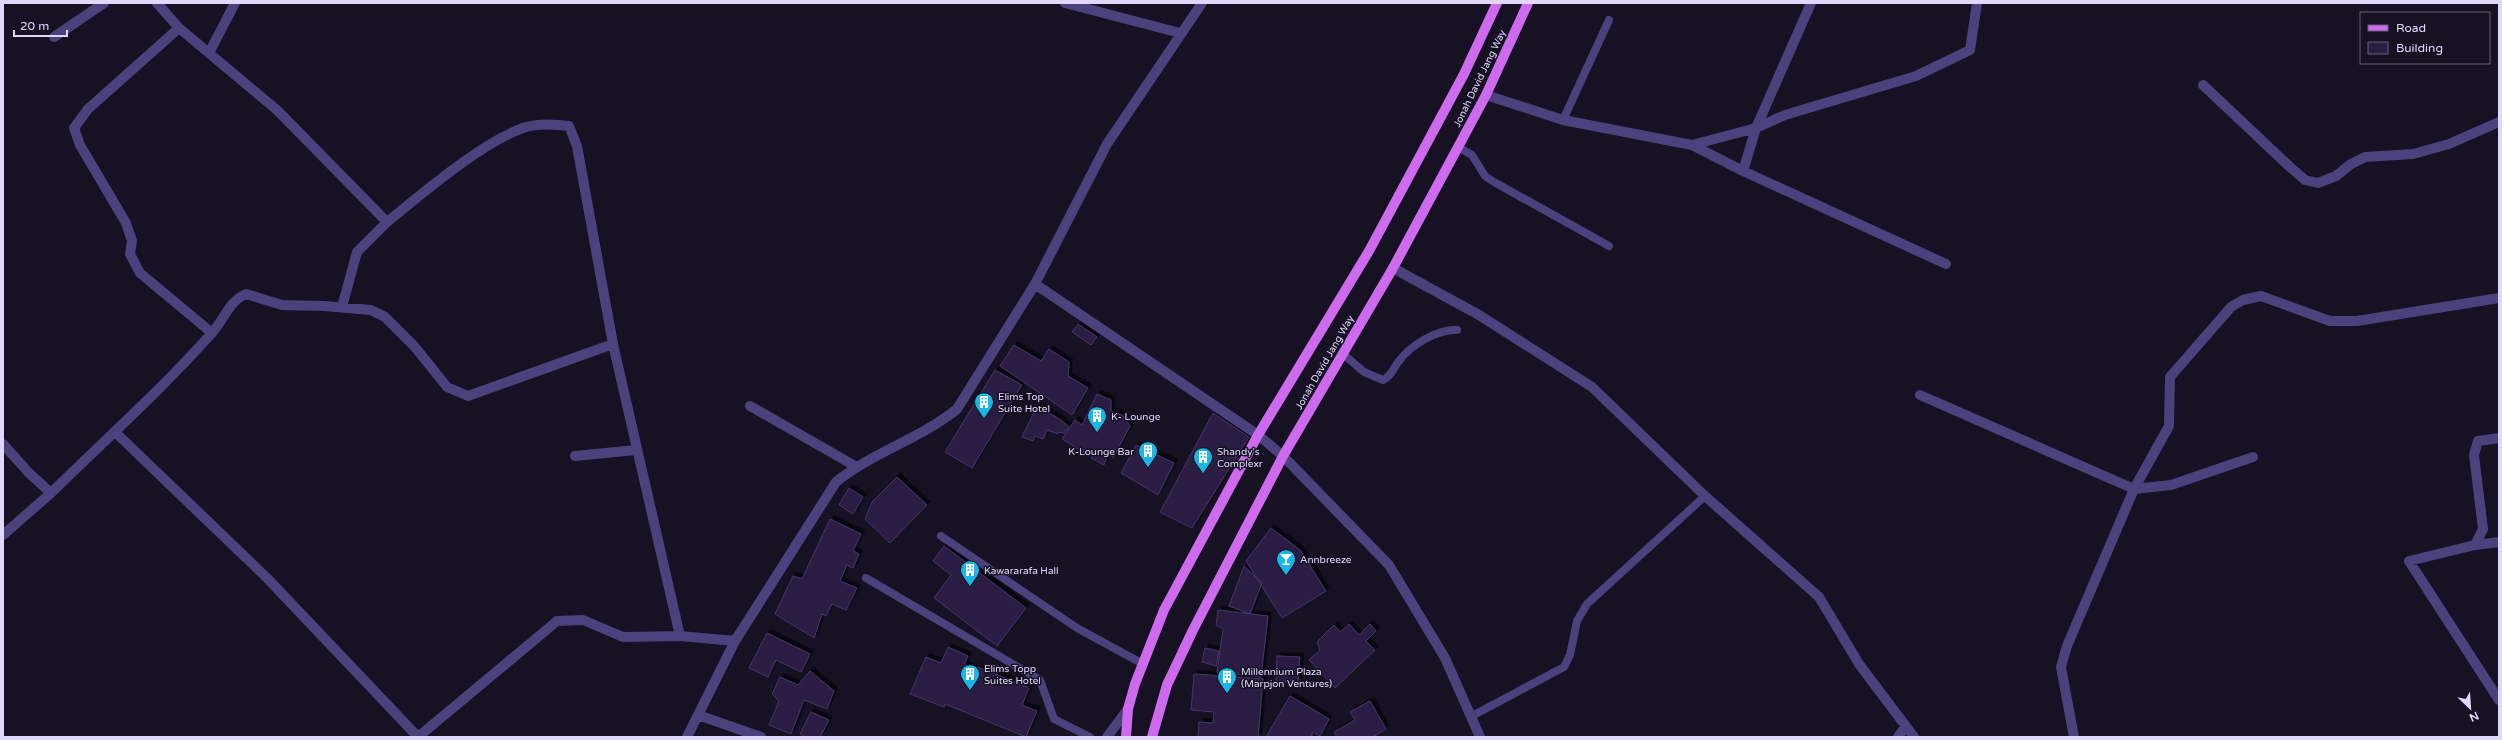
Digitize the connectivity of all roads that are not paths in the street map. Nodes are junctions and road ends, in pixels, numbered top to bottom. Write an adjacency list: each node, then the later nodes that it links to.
1 (104, 3): 13 (street)
2 (157, 3): 11 (street)
3 (235, 3): 14 (street)
4 (1065, 3): 12 (street)
5 (1202, 3): 12 (street)
6 (1496, 3): 37 (main road)
7 (1528, 3): 16 (main road, Jonah David Jang Way)
8 (1811, 3): 19 (street)
9 (1977, 3): 19 (street)
10 (1609, 20): 17 (lane)
11 (179, 28): 14 (street); 31 (street)
12 (1180, 34): 27 (street)
13 (54, 37)
14 (209, 53): 23 (street)
15 (2204, 85): 18 (street)
16 (1486, 94): 17 (street); 21 (main road, Jonah David Jang Way)
17 (1563, 120): 20 (street)
18 (2499, 122)
19 (1756, 128): 20 (street); 22 (street)
20 (1692, 145): 22 (street)
21 (1458, 148): 24 (lane); 26 (main road, Jonah David Jang Way)
22 (1743, 171): 25 (street)
23 (387, 222): 29 (street); 32 (street)
24 (1609, 246)
25 (1946, 264)
26 (1392, 268): 33 (main road, Jonah David Jang Way); 47 (street)
27 (1035, 284): 37 (street); 44 (street)
28 (2499, 298): 45 (street)
29 (342, 307): 31 (street); 32 (street)
30 (1457, 330): 33 (lane)
31 (212, 333): 36 (street)
32 (613, 344): 40 (street)
33 (1343, 354): 42 (main road, Jonah David Jang Way)
34 (1920, 395): 45 (street)
35 (750, 406): 44 (street)
36 (115, 432): 46 (street); 61 (street)
37 (1258, 436): 42 (street); 55 (main road)
38 (2499, 438): 51 (street)
39 (3, 444): 46 (street)
40 (636, 450): 41 (street); 53 (street)
41 (575, 456)
42 (1284, 456): 59 (street); 67 (main road, Jonah David Jang Way)
43 (2253, 457): 45 (street)
44 (855, 466): 54 (street)
45 (2134, 489): 71 (street)
46 (51, 493): 48 (street)
47 (1704, 496): 59 (lane); 60 (street)
48 (3, 535)
49 (941, 536): 55 (lane)
50 (2499, 542): 51 (street)
51 (2474, 545): 56 (street)
52 (866, 578): 64 (lane)
53 (680, 636): 54 (street); 61 (street)
54 (734, 641): 58 (street)
55 (1143, 664): 57 (main road)
56 (2499, 700)
57 (1128, 709): 65 (street); 66 (main road)
58 (698, 715): 62 (street); 63 (street)
59 (1472, 716): 68 (street)
60 (1906, 726): 69 (street); 70 (street)
61 (418, 737)
62 (687, 737)
63 (761, 737)
64 (1090, 737)
65 (1107, 737)
66 (1126, 737)
67 (1152, 737)
68 (1480, 737)
69 (1898, 737)
70 (1914, 737)
71 (2074, 737)

